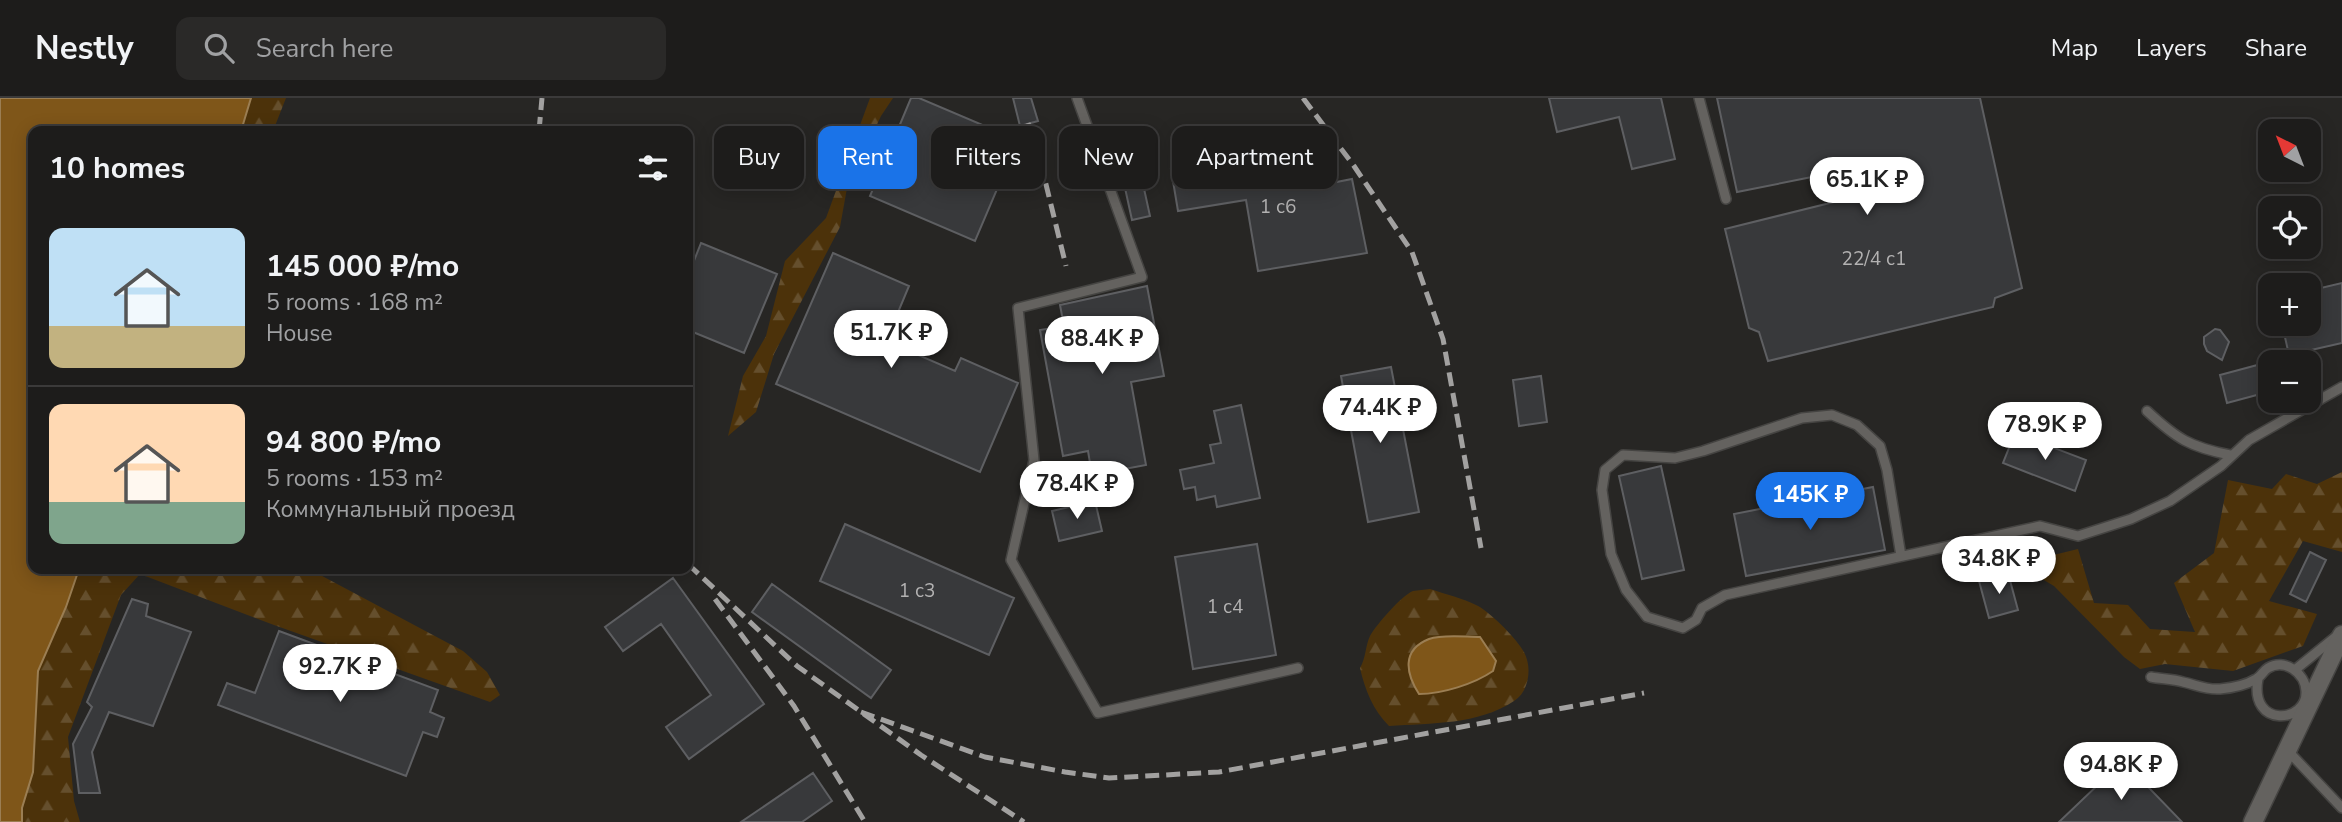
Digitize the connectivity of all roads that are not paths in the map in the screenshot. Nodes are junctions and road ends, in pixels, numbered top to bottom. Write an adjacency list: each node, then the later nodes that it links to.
1 (1077, 98): 9 (lane)
2 (1699, 98): 3 (lane)
3 (1726, 199)
4 (2342, 387): 6 (lane)
5 (2147, 411): 6 (lane)
6 (2230, 455): 7 (lane)
7 (1901, 556): 7 (lane)
8 (2342, 634): 10 (lane); 14 (street)
9 (1298, 668)
10 (2295, 669): 12 (lane); 13 (lane)
11 (2151, 677): 12 (lane)
12 (2258, 679): 13 (lane)
13 (2288, 715): 14 (lane)
14 (2290, 747): 15 (lane); 16 (street)
15 (2342, 808)
16 (2253, 822)

